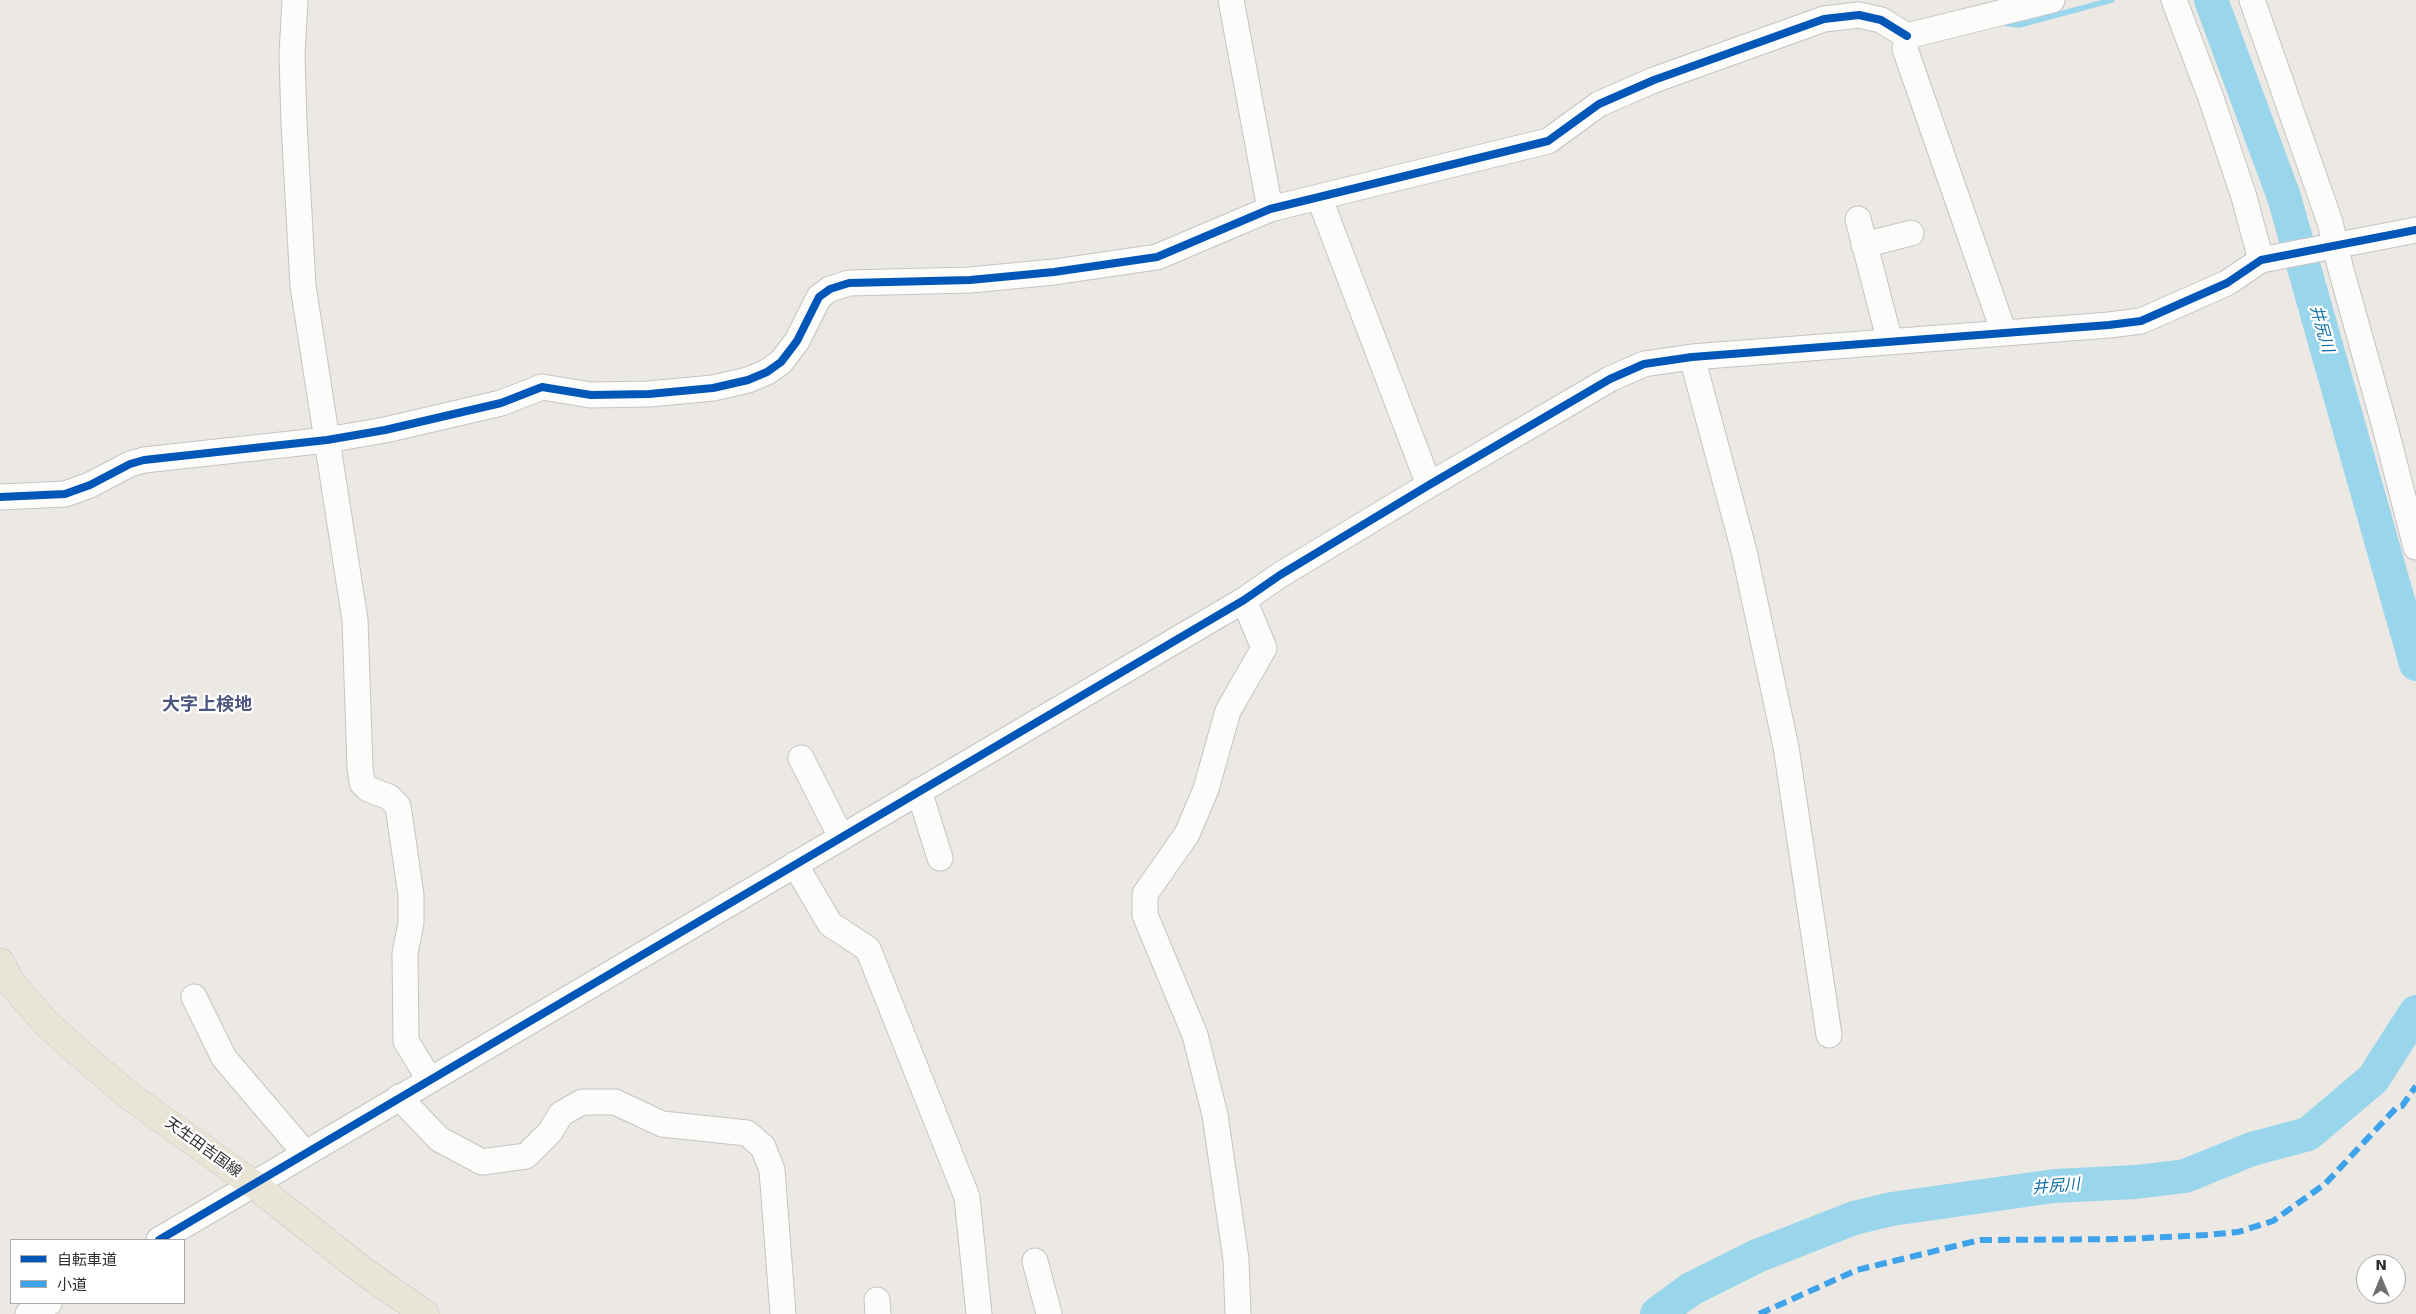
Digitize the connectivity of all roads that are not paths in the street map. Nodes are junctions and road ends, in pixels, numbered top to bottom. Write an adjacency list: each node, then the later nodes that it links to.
1 (295, 0): 18 (street)
2 (1231, 0): 8 (street)
3 (2052, 0): 6 (street)
4 (2174, 0): 14 (street)
5 (2252, 0): 13 (street)
6 (1907, 36): 7 (street); 15 (street)
7 (1319, 197): 8 (street); 19 (street)
8 (1270, 209): 18 (street)
9 (1858, 219): 12 (street)
10 (2416, 230): 13 (street)
11 (1911, 233): 12 (street)
12 (1864, 245): 16 (street)
13 (2332, 246): 14 (street); 21 (street)
14 (2267, 259): 15 (street)
15 (2004, 333): 16 (street)
16 (1890, 342): 17 (street)
17 (1692, 357): 19 (street); 30 (street)
18 (327, 440): 20 (street); 31 (street)
19 (1429, 484): 22 (street)
20 (0, 497)
21 (2416, 547)
22 (1244, 600): 24 (street); 43 (street)
23 (801, 758): 25 (street)
24 (919, 790): 25 (street); 26 (street)
25 (841, 837): 27 (street)
26 (940, 858)
27 (796, 864): 31 (street); 41 (street)
28 (4, 981): 34 (main road, 天生田吉国線)
29 (194, 997): 33 (street)
30 (1829, 1035)
31 (429, 1079): 32 (street)
32 (398, 1097): 33 (street); 40 (street)
33 (305, 1154): 34 (street)
34 (253, 1184): 35 (street); 39 (main road, 天生田吉国線)
35 (161, 1239)
36 (1035, 1261): 42 (street)
37 (47, 1304): 38 (street)
38 (28, 1314)
39 (425, 1314)
40 (783, 1314)
41 (979, 1314)
42 (1049, 1314)
43 (1238, 1314)

